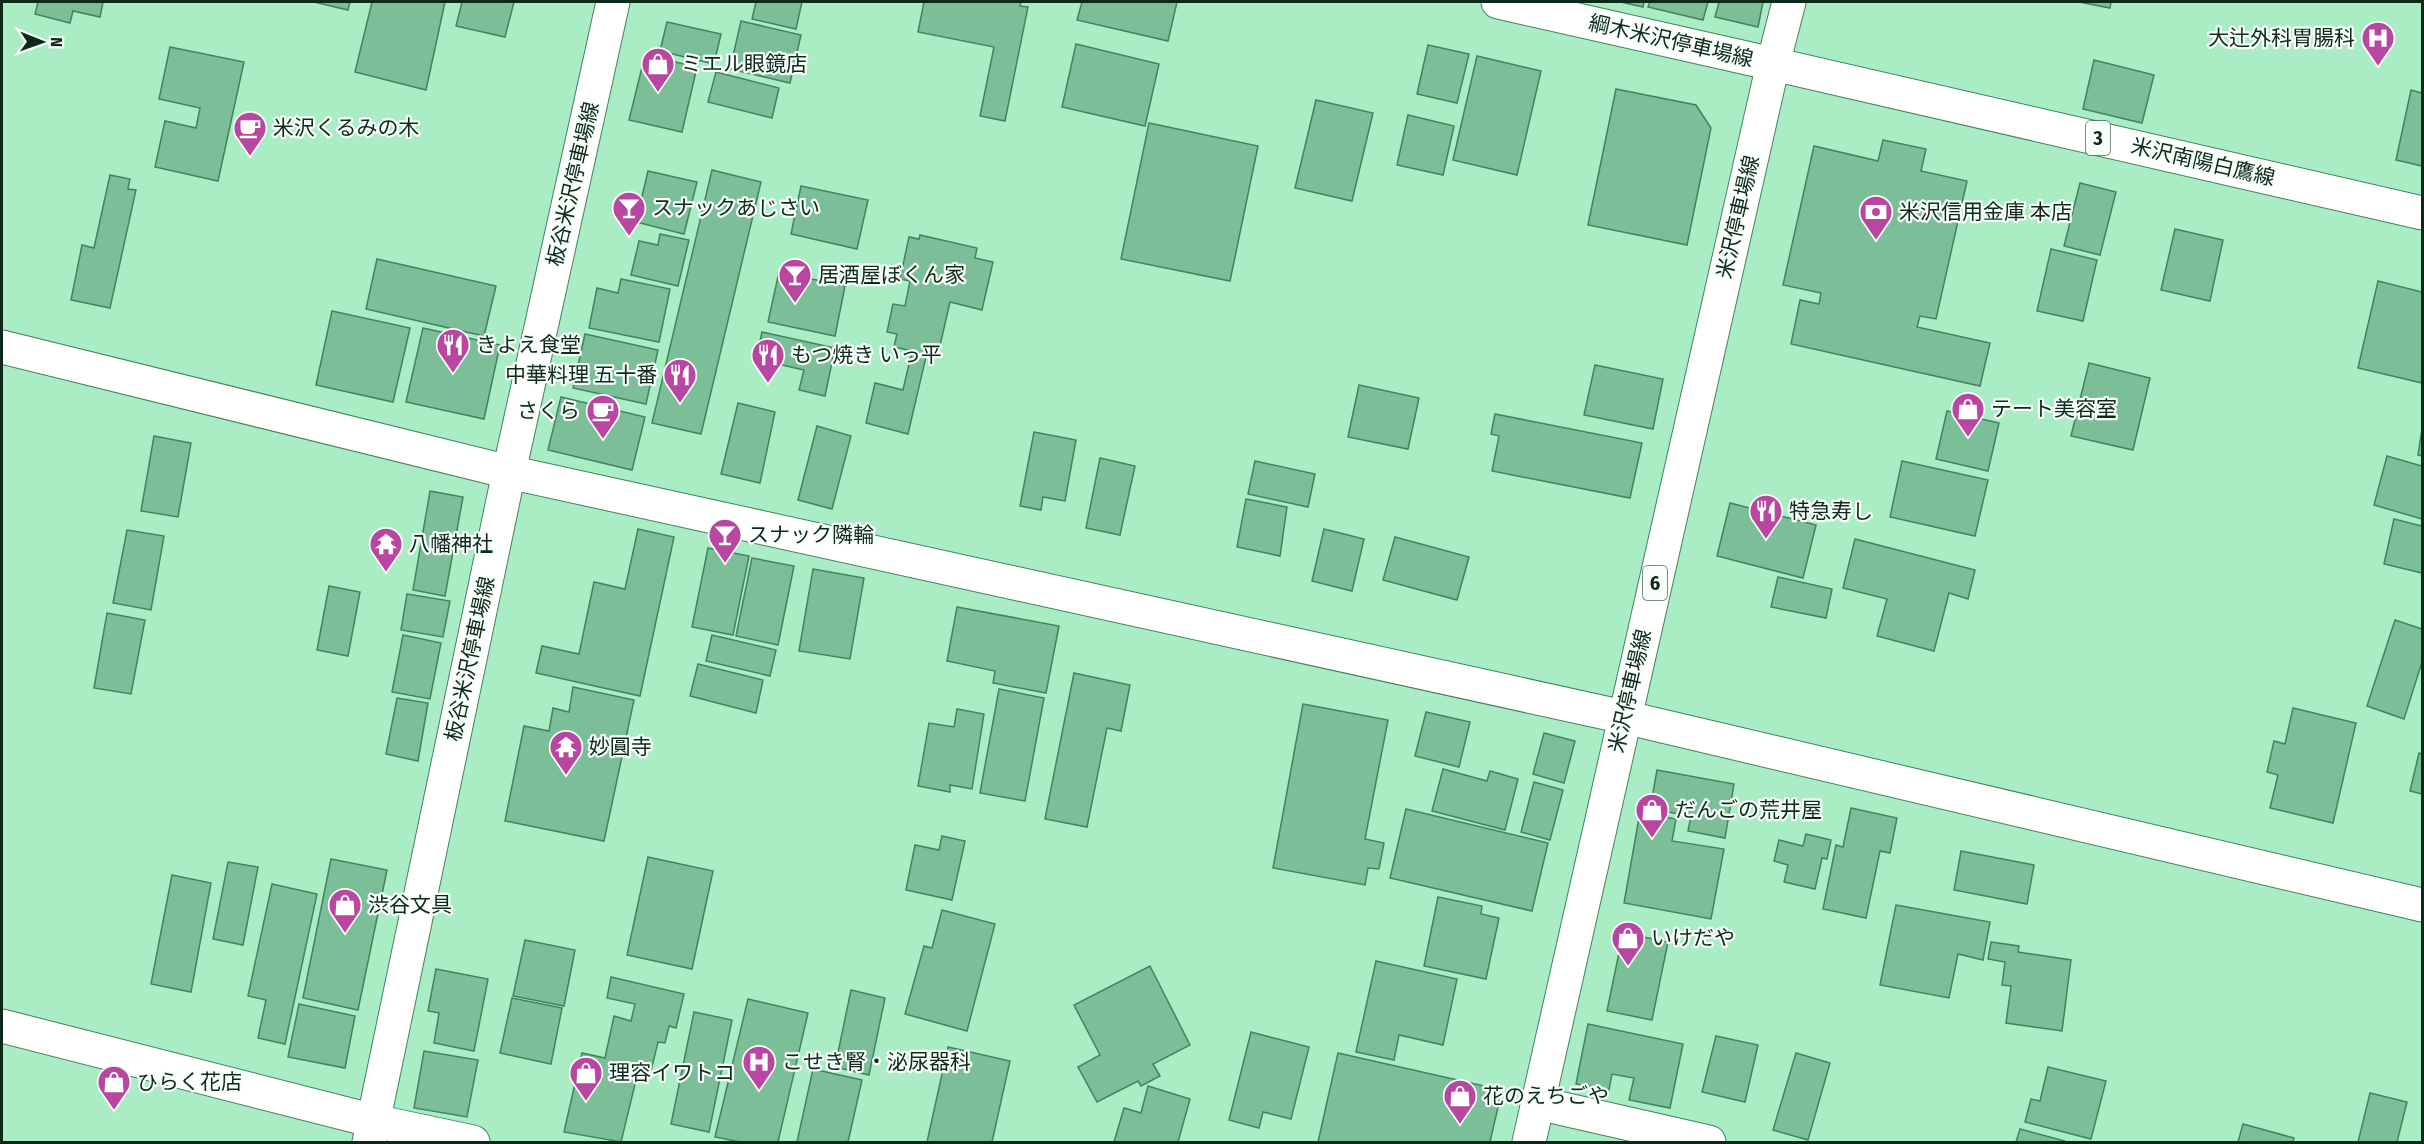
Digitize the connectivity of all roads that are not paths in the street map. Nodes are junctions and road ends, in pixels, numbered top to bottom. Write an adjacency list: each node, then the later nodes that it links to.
1 (613, 2): 7 (street, 板谷米沢停車場線)
2 (1498, 2): 4 (street, 綱木米沢停車場線)
3 (1789, 2): 4 (street, 米沢停車場線)
4 (1773, 64): 5 (street, 米沢南陽白鷹線 / 3); 8 (street, 米沢停車場線 / 6)
5 (2422, 213)
6 (2, 347): 7 (street)
7 (509, 472): 8 (street); 12 (street, 板谷米沢停車場線)
8 (1624, 717): 9 (street); 11 (street, 米沢停車場線 / 6)
9 (2422, 905)
10 (2, 1026): 12 (street)
11 (1537, 1103): 14 (street, 米沢停車場線 / 6); 15 (street)
12 (371, 1132): 13 (street)
13 (473, 1143)
14 (1529, 1143)
15 (1709, 1143)

